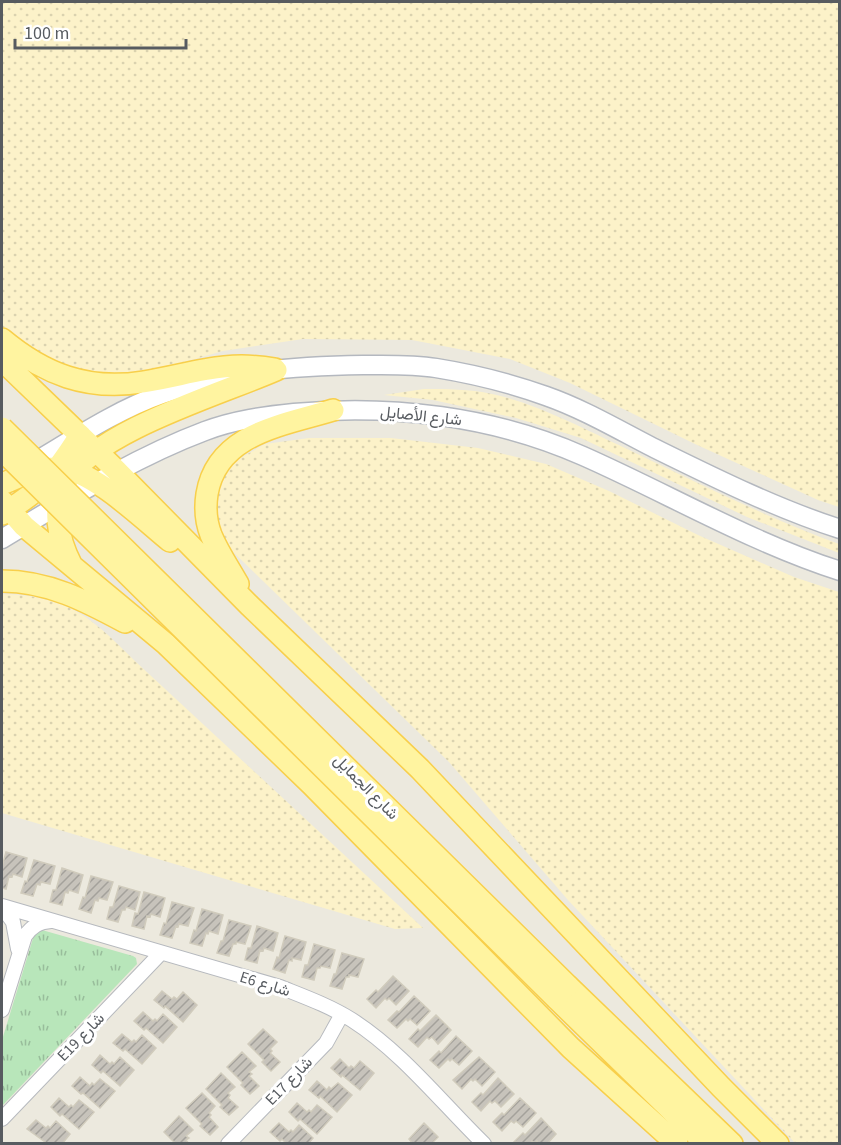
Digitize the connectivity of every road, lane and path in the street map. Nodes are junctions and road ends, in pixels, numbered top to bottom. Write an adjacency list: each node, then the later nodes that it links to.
1 (2, 339): 3 (main road)
2 (2, 360): 6 (main road)
3 (276, 370): 6 (main road); 8 (main road); 15 (main road)
4 (333, 410): 9 (main road, شارع الأصايل); 18 (main road, شارع الأصايل); 20 (main road)
5 (2, 429): 27 (main road, شارع الجمايل, bridge)
6 (80, 435): 8 (main road); 10 (main road); 11 (main road)
7 (2, 450): 27 (main road, شارع الجمايل, bridge)
8 (97, 452): 9 (main road); 11 (main road)
9 (117, 471): 11 (main road); 20 (main road)
10 (10, 475): 11 (main road)
11 (73, 477): 12 (main road); 12 (main road); 13 (main road); 20 (main road)
12 (59, 506): 14 (main road); 17 (main road)
13 (4, 508): 14 (main road)
14 (24, 526): 16 (main road); 17 (main road)
15 (840, 529)
16 (2, 539)
17 (72, 566): 21 (main road)
18 (840, 571)
19 (2, 581): 21 (main road)
20 (249, 605): 36 (main road)
21 (166, 644): 33 (main road)
22 (2, 907): 23 (street, E6 شارع); 24 (street)
23 (52, 921): 24 (street); 25 (street, E6 شارع)
24 (18, 954): 26 (street)
25 (160, 954): 29 (street, E6 شارع); 30 (street, E19 شارع)
26 (5, 986): 28 (street)
27 (563, 992): 34 (main road, شارع الجمايل); 35 (main road, شارع الجمايل)
28 (2, 1010)
29 (342, 1014): 31 (street, E17 شارع); 32 (street, E6 شارع)
30 (2, 1119)
31 (228, 1143)
32 (482, 1143)
33 (677, 1143)
34 (706, 1143)
35 (732, 1143)
36 (778, 1143)

